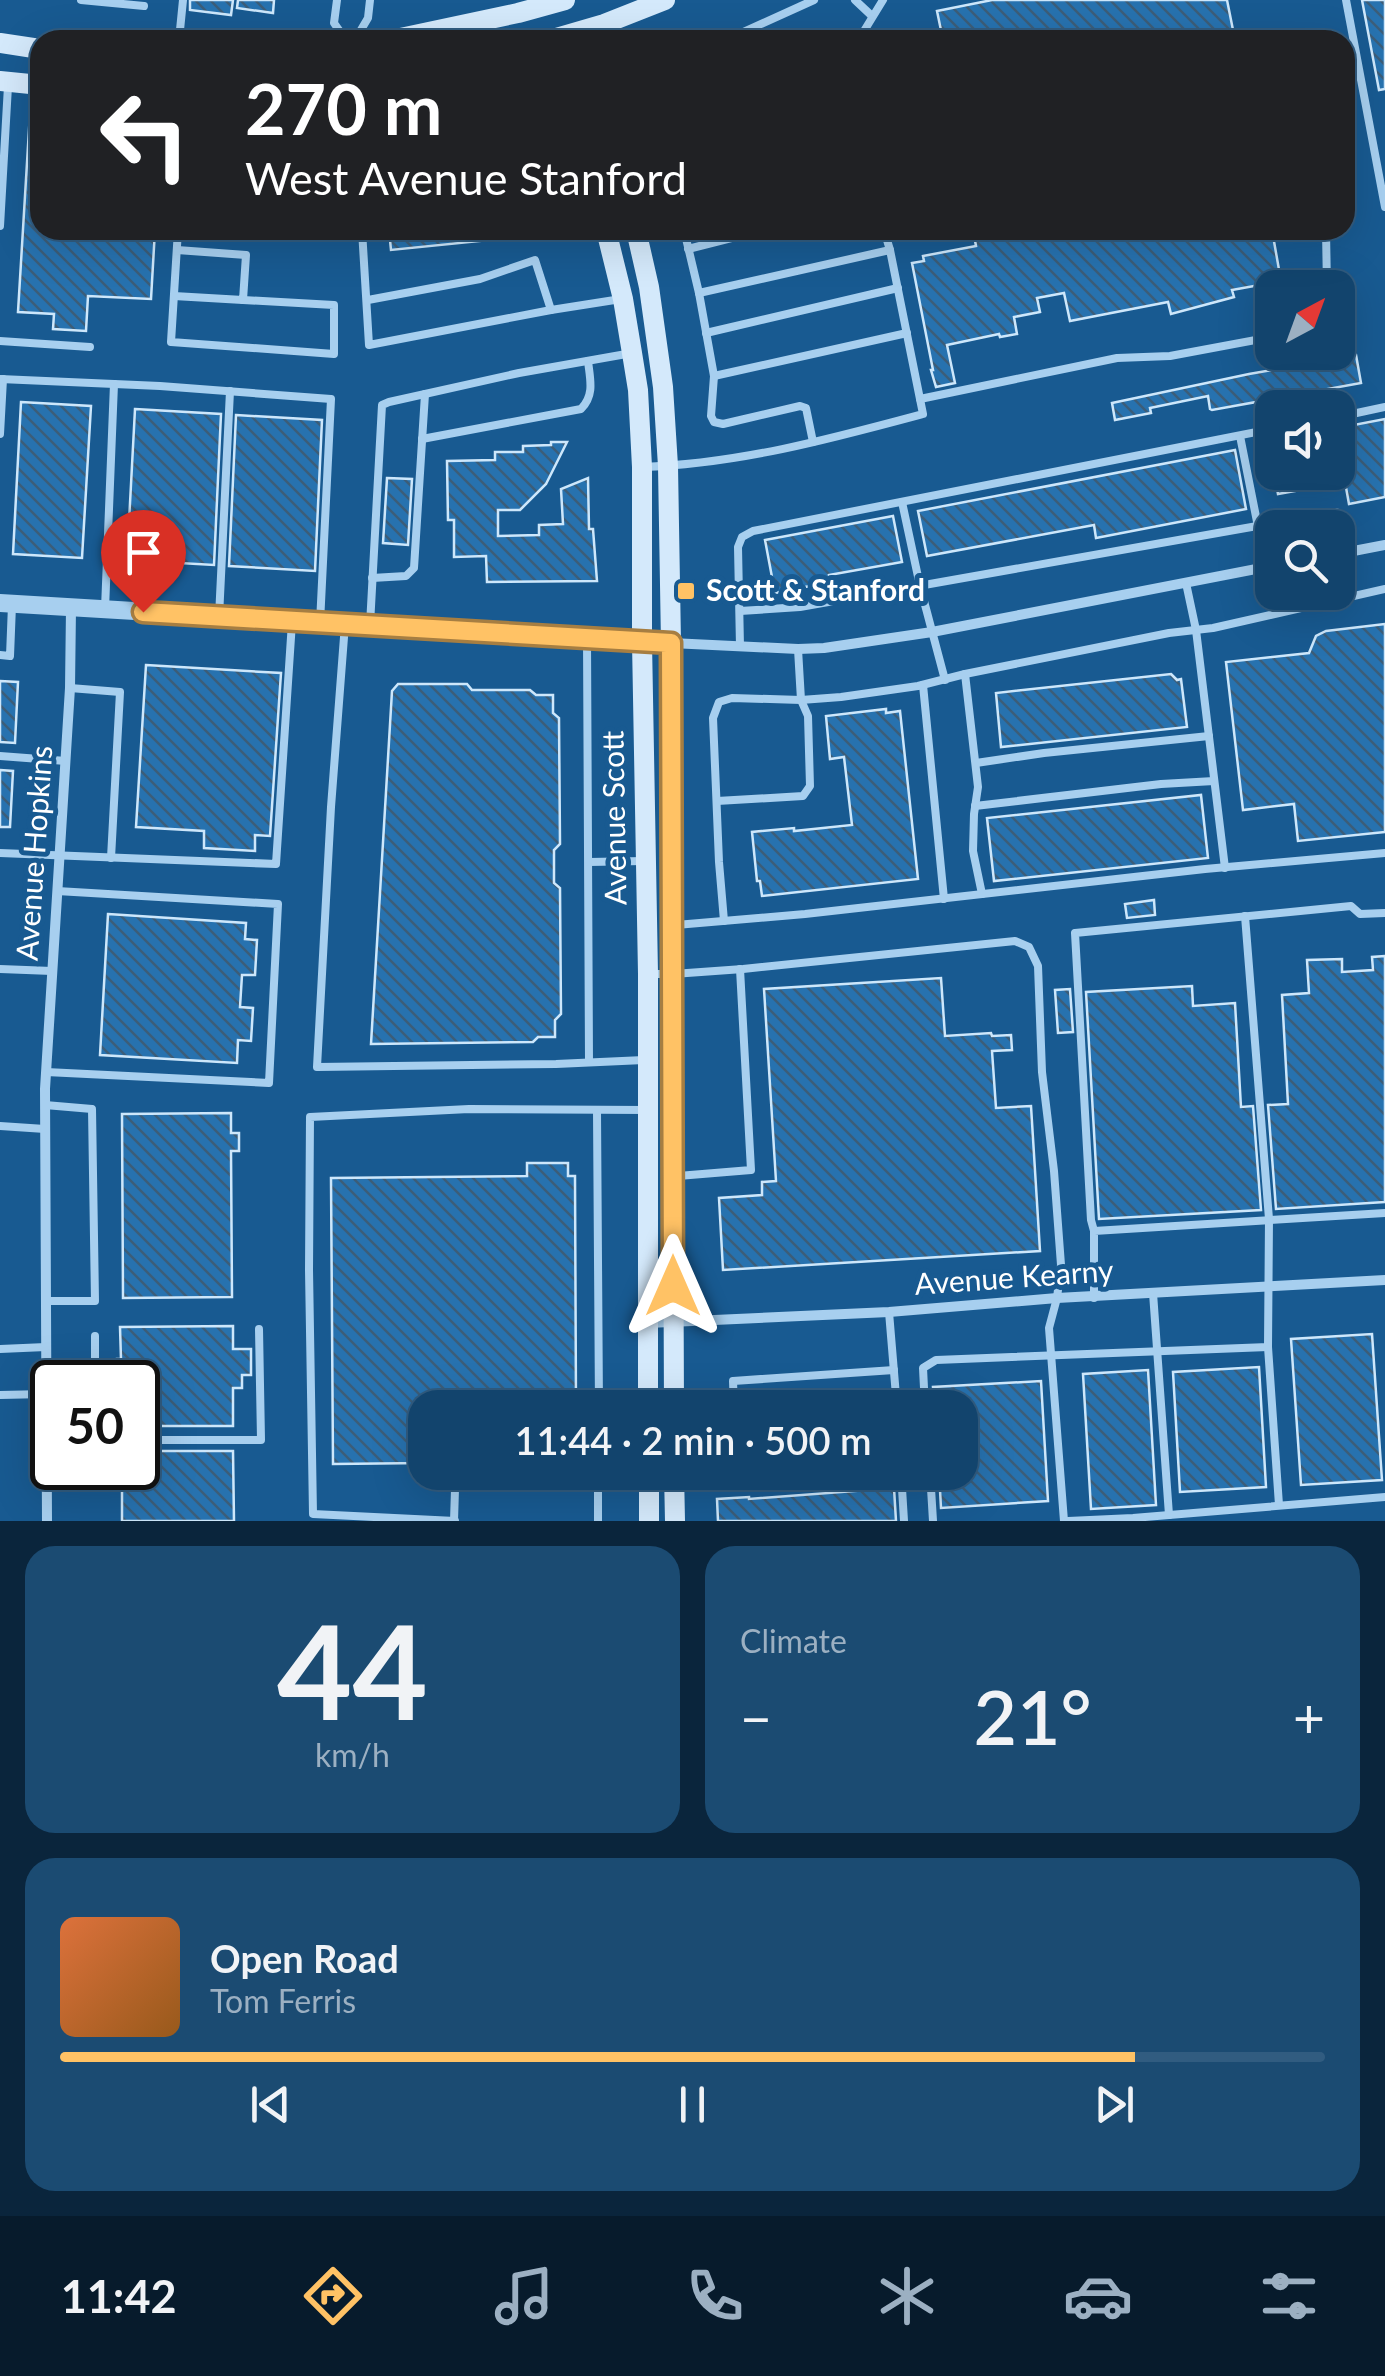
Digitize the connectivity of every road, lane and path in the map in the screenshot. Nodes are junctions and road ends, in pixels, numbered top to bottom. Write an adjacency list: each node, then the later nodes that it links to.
1 (81, 0): 12 (lane)
2 (183, 0): 14 (lane)
3 (337, 0): 15 (lane)
4 (370, 0): 16 (lane)
5 (567, 0): 11 (main road); 19 (main road)
6 (665, 0): 20 (main road)
7 (814, 0): 21 (lane)
8 (855, 0): 13 (lane)
9 (882, 0): 13 (lane)
10 (1346, 0): 23 (lane)
11 (541, 4): 17 (main road); 18 (main road)
12 (144, 6)
13 (872, 16): 22 (lane)
14 (180, 30)
15 (339, 30)
16 (361, 30)
17 (440, 30)
18 (548, 30)
19 (578, 30)
20 (594, 30)
21 (748, 30)
22 (866, 30)
23 (1352, 30)
24 (0, 43): 25 (main road)
25 (30, 48)
26 (1355, 48): 29 (lane)
27 (4, 81): 28 (main road); 30 (lane)
28 (30, 85)
29 (1385, 207)
30 (0, 226)
31 (178, 240): 40 (lane)
32 (363, 240): 48 (lane)
33 (608, 240): 46 (main road, Avenue Scott)
34 (638, 240): 70 (main road, Avenue Scott)
35 (686, 240): 39 (lane)
36 (724, 240): 39 (lane)
37 (887, 240): 41 (lane)
38 (1326, 240): 42 (lane)
39 (688, 249): 44 (lane)
40 (177, 250): 45 (lane); 47 (lane)
41 (890, 250): 43 (lane); 44 (lane)
42 (1327, 270)
43 (898, 288): 50 (lane); 51 (lane)
44 (699, 293): 50 (lane)
45 (174, 296): 47 (lane); 47 (lane)
46 (623, 299): 49 (lane); 55 (main road, Avenue Scott)
47 (243, 300)
48 (368, 300): 49 (lane); 49 (lane)
49 (551, 310)
50 (706, 333): 57 (lane)
51 (907, 333): 57 (lane); 62 (lane)
52 (1255, 340): 62 (lane)
53 (0, 341): 54 (lane)
54 (90, 347)
55 (632, 353): 56 (lane); 71 (main road, Avenue Scott)
56 (588, 361): 61 (lane); 68 (lane)
57 (714, 376): 69 (lane)
58 (2, 379): 59 (lane); 66 (lane)
59 (114, 384): 60 (lane); 84 (lane)
60 (230, 391): 86 (lane); 88 (lane)
61 (425, 394): 68 (lane); 78 (lane)
62 (920, 399): 69 (lane)
63 (1385, 407): 64 (lane)
64 (1355, 413)
65 (1255, 433): 67 (lane)
66 (0, 434)
67 (1240, 436): 72 (lane); 73 (lane)
68 (422, 440): 78 (lane)
69 (813, 442): 70 (lane)
70 (668, 466): 71 (lane); 95 (main road, Avenue Scott)
71 (642, 468): 94 (main road, Avenue Scott)
72 (902, 502): 80 (lane); 85 (lane)
73 (1255, 511)
74 (1255, 527): 80 (lane)
75 (1385, 545): 76 (street)
76 (1355, 551)
77 (1255, 570): 79 (street)
78 (372, 578): 90 (lane)
79 (1186, 583): 91 (lane); 92 (street)
80 (920, 586): 85 (lane); 92 (lane)
81 (1385, 589): 91 (lane)
82 (6, 603): 83 (street); 98 (lane)
83 (71, 608): 84 (street); 102 (street, Avenue Hopkins)
84 (104, 610): 86 (street)
85 (740, 611): 96 (lane)
86 (219, 617): 87 (street)
87 (292, 622): 88 (street); 114 (lane)
88 (320, 623): 89 (street)
89 (345, 624): 90 (street); 131 (lane)
90 (370, 625): 93 (street)
91 (1196, 630): 99 (lane); 104 (lane)
92 (932, 632): 97 (street); 100 (lane)
93 (588, 638): 94 (street); 116 (lane)
94 (642, 642): 95 (street); 115 (main road, Avenue Scott)
95 (671, 643): 96 (street); 124 (main road, Avenue Scott)
96 (740, 647): 97 (street)
97 (798, 649): 103 (lane)
98 (0, 655)
99 (966, 674): 100 (lane); 107 (lane)
100 (945, 680): 101 (lane)
101 (923, 685): 103 (lane); 120 (lane)
102 (70, 688): 106 (street, Avenue Hopkins); 114 (lane)
103 (801, 700): 109 (lane); 109 (lane)
104 (1208, 736): 107 (lane); 108 (lane)
105 (0, 756): 106 (lane)
106 (66, 761): 113 (street, Avenue Hopkins)
107 (976, 763): 110 (lane)
108 (1214, 781): 110 (lane); 117 (lane)
109 (718, 801): 123 (lane)
110 (975, 806): 119 (lane)
111 (0, 853): 113 (lane)
112 (1385, 854): 117 (lane)
113 (60, 856): 114 (lane); 118 (street, Avenue Hopkins)
114 (111, 858)
115 (645, 861): 116 (lane); 128 (main road, Avenue Scott)
116 (589, 862): 131 (lane)
117 (1226, 868): 119 (lane)
118 (58, 891): 127 (street, Avenue Hopkins); 132 (lane)
119 (982, 894): 120 (lane)
120 (944, 899): 123 (lane)
121 (1385, 912): 122 (lane)
122 (1244, 916): 140 (lane); 141 (lane)
123 (724, 921): 124 (lane)
124 (671, 926): 129 (main road, Avenue Scott)
125 (0, 969): 127 (lane)
126 (740, 969): 129 (lane); 138 (lane); 145 (lane)
127 (52, 971): 132 (street, Avenue Hopkins)
128 (648, 974): 129 (lane); 130 (main road, Avenue Scott)
129 (673, 974): 138 (main road, Avenue Scott)
130 (647, 1060): 131 (lane); 134 (main road, Avenue Scott)
131 (589, 1062)
132 (46, 1072): 133 (street, Avenue Hopkins)
133 (45, 1105): 137 (street, Avenue Hopkins); 147 (lane)
134 (648, 1110): 135 (lane); 150 (main road, Avenue Scott)
135 (597, 1111): 161 (lane); 181 (lane)
136 (0, 1126): 137 (lane)
137 (45, 1129): 147 (street, Avenue Hopkins)
138 (673, 1176): 149 (main road, Avenue Scott)
139 (1385, 1213): 140 (lane)
140 (1269, 1218): 141 (lane); 143 (lane)
141 (1094, 1231): 146 (lane)
142 (1385, 1280): 143 (street, Avenue Kearny)
143 (1268, 1285): 144 (street, Avenue Kearny); 153 (lane)
144 (1153, 1293): 146 (street, Avenue Kearny); 156 (lane)
145 (1057, 1298): 146 (street, Avenue Kearny); 148 (street, Avenue Kearny); 157 (lane)
146 (1094, 1298)
147 (46, 1301): 154 (street, Avenue Hopkins)
148 (889, 1312): 149 (street, Avenue Kearny); 160 (lane)
149 (673, 1322): 150 (street, Avenue Kearny); 163 (main road, Avenue Scott)
150 (647, 1323): 162 (main road, Avenue Scott)
151 (259, 1329): 169 (lane)
152 (95, 1336): 159 (lane)
153 (1268, 1346): 156 (lane); 178 (lane)
154 (46, 1347): 155 (lane); 158 (street, Avenue Hopkins)
155 (0, 1349)
156 (1158, 1351): 157 (lane); 179 (lane)
157 (1051, 1356): 166 (lane); 187 (lane)
158 (46, 1360)
159 (95, 1360)
160 (894, 1370): 164 (lane); 165 (lane)
161 (600, 1390)
162 (648, 1390)
163 (674, 1390)
164 (733, 1390)
165 (896, 1390)
166 (925, 1390)
167 (0, 1394): 168 (lane)
168 (30, 1394)
169 (160, 1440)
170 (48, 1490): 180 (street, Avenue Hopkins)
171 (455, 1490): 181 (lane)
172 (598, 1490): 182 (lane)
173 (648, 1490): 183 (main road)
174 (674, 1490): 184 (main road)
175 (902, 1490): 185 (lane)
176 (931, 1490): 186 (lane)
177 (1385, 1497): 178 (lane)
178 (1279, 1505): 179 (lane)
179 (1169, 1515): 187 (lane)
180 (47, 1521)
181 (454, 1521)
182 (598, 1521)
183 (649, 1521)
184 (675, 1521)
185 (904, 1521)
186 (933, 1521)
187 (1066, 1521)

